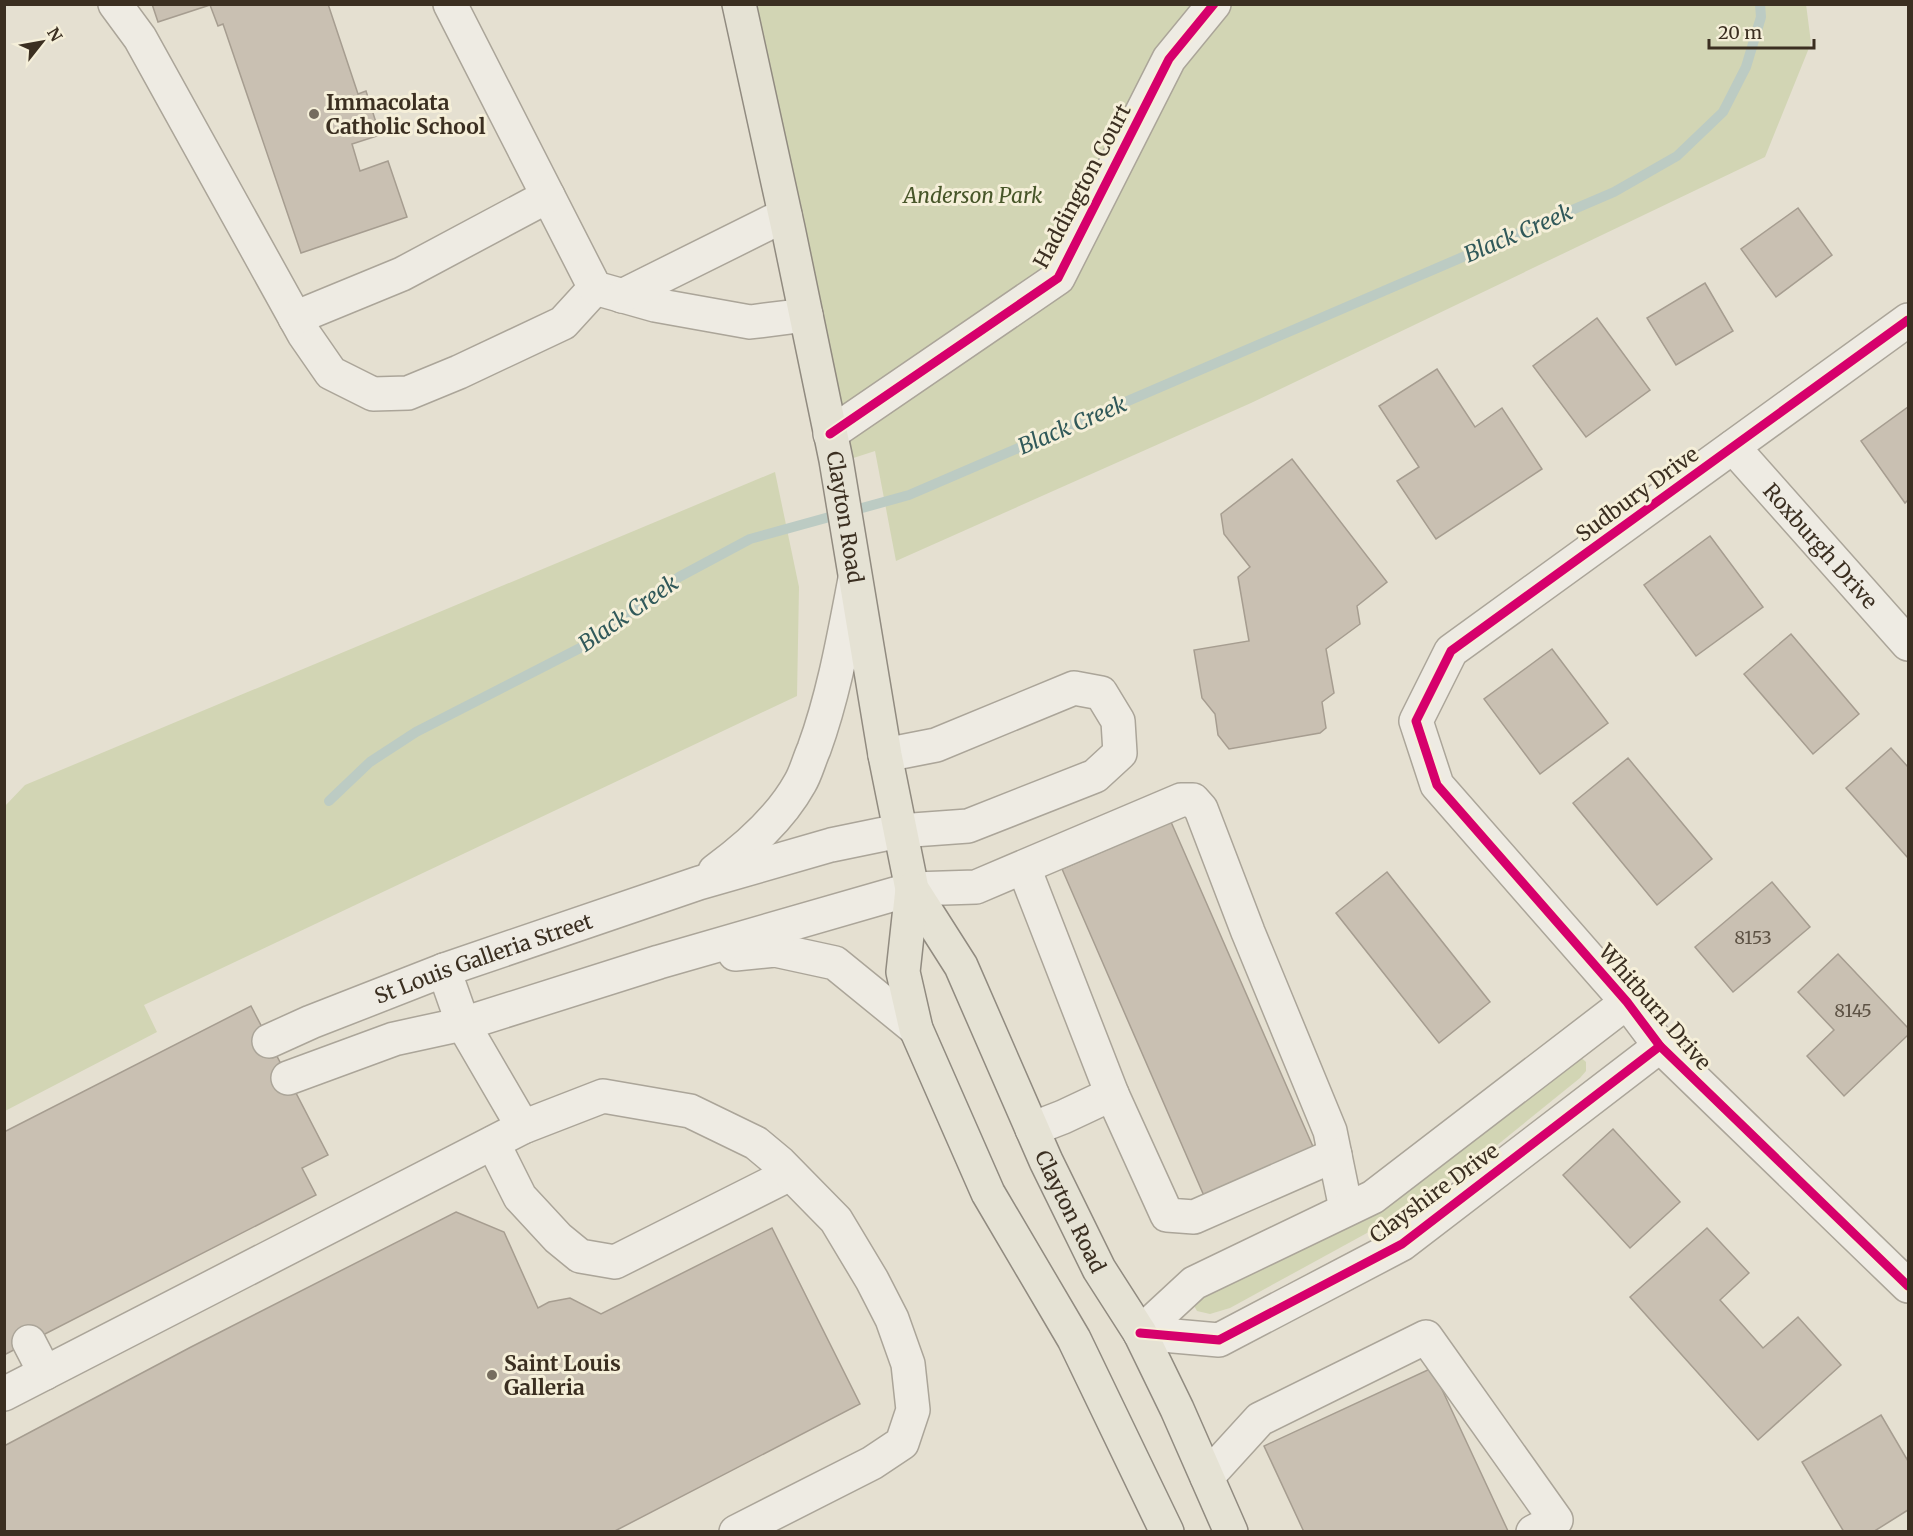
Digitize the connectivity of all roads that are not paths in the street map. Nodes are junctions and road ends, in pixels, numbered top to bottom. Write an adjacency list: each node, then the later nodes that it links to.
1 (115, 4): 9 (street)
2 (450, 4): 5 (street)
3 (739, 4): 6 (main road, Clayton Road)
4 (1214, 4): 11 (street, Haddington Court)
5 (548, 196): 7 (street); 9 (street)
6 (785, 215): 7 (street); 8 (main road, Clayton Road)
7 (608, 292): 8 (street); 9 (street)
8 (806, 315): 11 (main road, Clayton Road)
9 (295, 318)
10 (1908, 320): 12 (street, Sudbury Drive)
11 (833, 447): 13 (main road, Clayton Road)
12 (1733, 447): 14 (street, Roxburgh Drive); 15 (street, Sudbury Drive)
13 (856, 574): 16 (main road, Clayton Road); 19 (street, St Louis Galleria Street)
14 (1908, 644)
15 (1416, 721): 23 (street, Whitburn Drive)
16 (885, 755): 17 (main road, Clayton Road); 17 (street, St Louis Galleria Street)
17 (899, 831): 19 (street, St Louis Galleria Street); 20 (main road, Clayton Road)
18 (1024, 868): 20 (street); 29 (street); 33 (street)
19 (699, 883): 22 (street, St Louis Galleria Street)
20 (912, 889): 21 (street); 25 (main road, Clayton Road); 31 (main road, Clayton Road)
21 (659, 962): 24 (street); 25 (street)
22 (444, 970): 24 (street); 26 (street, St Louis Galleria Street)
23 (1627, 1002): 27 (street, Whitburn Drive); 35 (street, Clayshire Drive)
24 (463, 1024): 28 (street); 30 (street)
25 (916, 1029): 43 (main road, Clayton Road)
26 (269, 1041)
27 (1660, 1046): 36 (street, Whitburn Drive); 37 (street, Clayshire Drive)
28 (288, 1078)
29 (1112, 1094): 31 (street); 33 (street)
30 (523, 1127): 32 (street); 34 (street)
31 (1032, 1129): 37 (main road, Clayton Road)
32 (493, 1143): 34 (street); 39 (street)
33 (1335, 1155): 35 (street)
34 (790, 1174): 42 (street)
35 (1347, 1209): 37 (street, Clayshire Drive)
36 (1908, 1286)
37 (1140, 1333): 41 (main road, Clayton Road)
38 (29, 1342): 39 (street)
39 (45, 1373): 40 (street)
40 (4, 1394)
41 (1207, 1477): 44 (main road, Clayton Road); 45 (street)
42 (736, 1532)
43 (1167, 1532)
44 (1231, 1532)
45 (1533, 1532)

